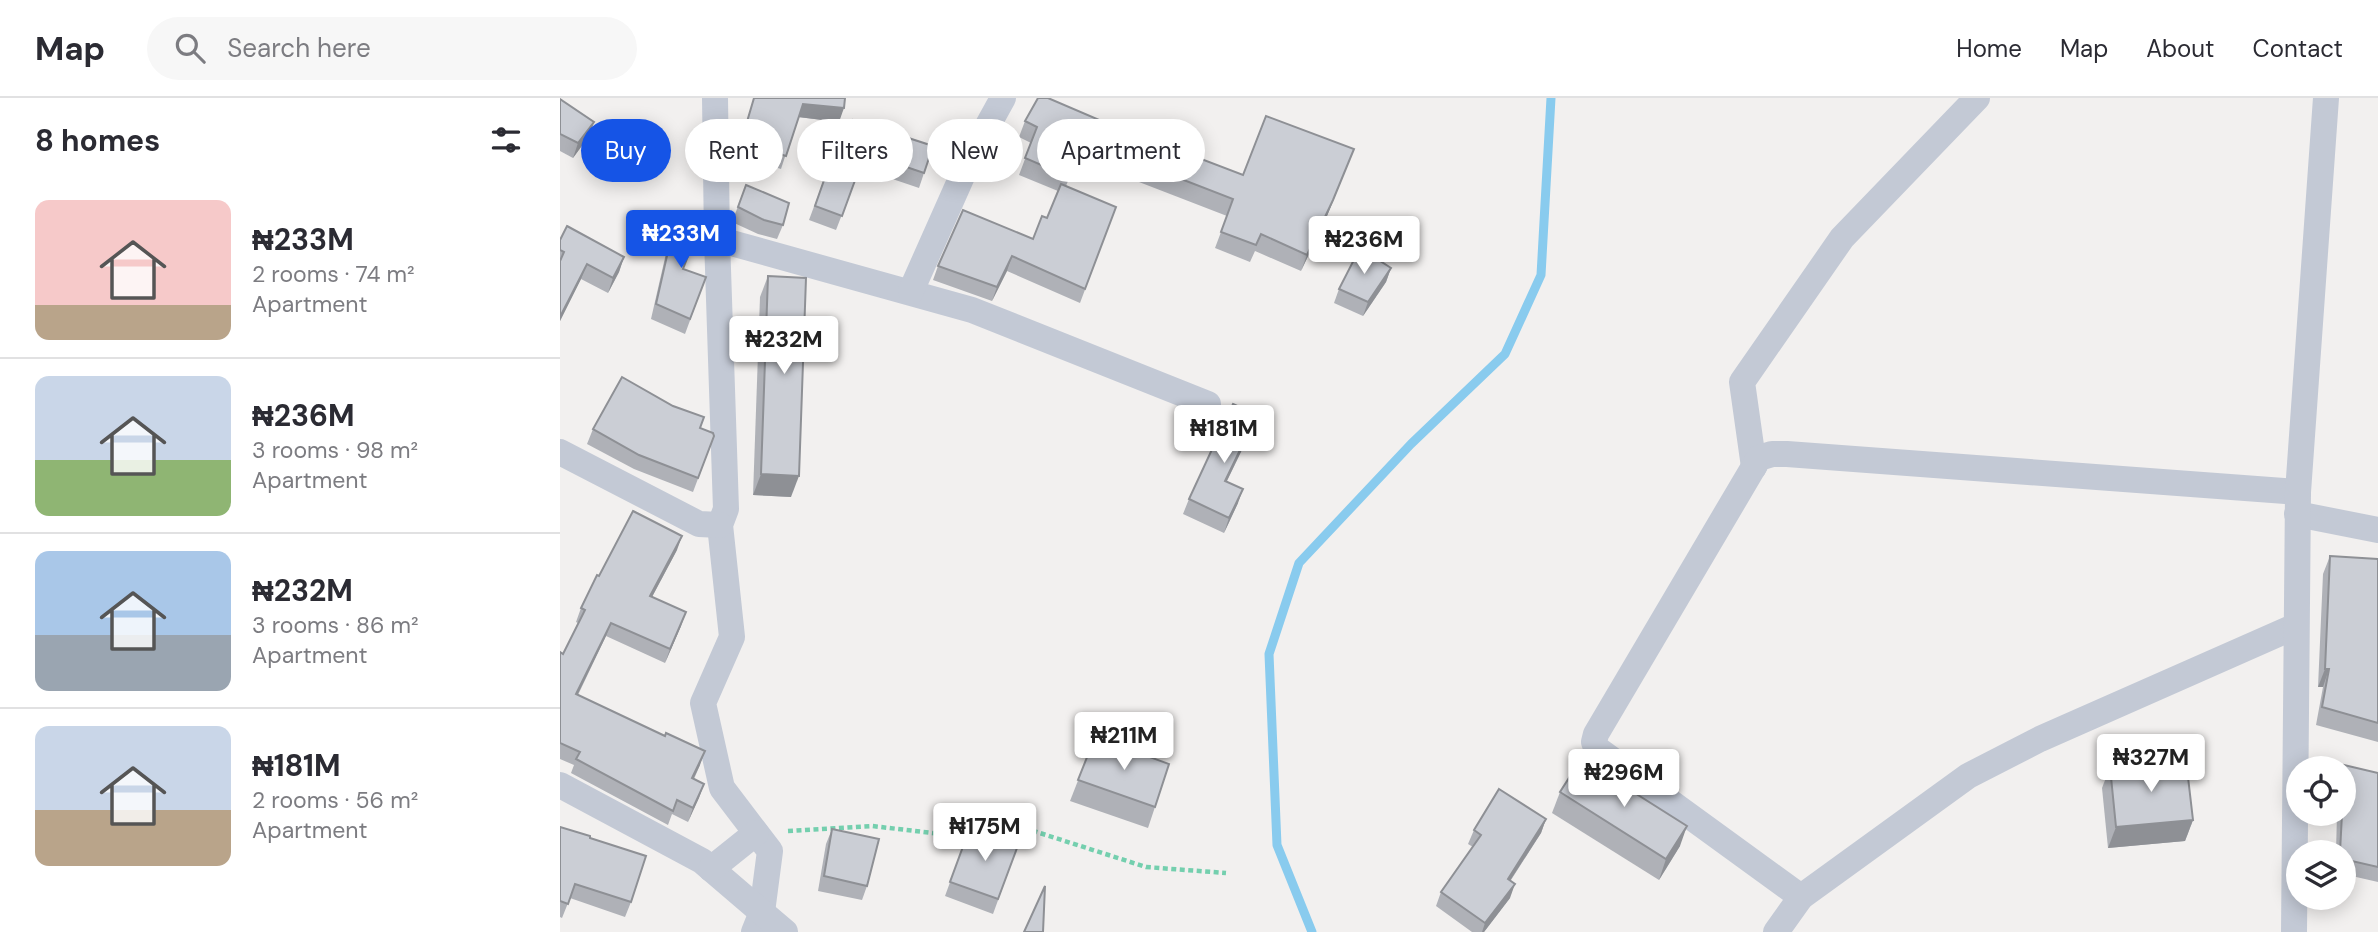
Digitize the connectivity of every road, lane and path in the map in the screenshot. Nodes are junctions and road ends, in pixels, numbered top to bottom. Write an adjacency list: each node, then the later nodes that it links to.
1 (715, 98): 5 (street)
2 (1003, 98): 6 (street)
3 (1977, 98): 9 (street)
4 (2326, 98): 10 (street)
5 (716, 239): 6 (street); 11 (street)
6 (911, 291): 7 (street)
7 (1208, 404)
8 (560, 452): 11 (street)
9 (1754, 467): 10 (street); 18 (street)
10 (2298, 503): 12 (street); 13 (street)
11 (720, 525): 15 (street)
12 (2378, 530)
13 (2297, 626): 18 (street); 22 (street)
14 (560, 785): 16 (street)
15 (756, 833): 16 (street); 17 (path); 19 (street)
16 (711, 869): 19 (street)
17 (1226, 873)
18 (1801, 897): 21 (street)
19 (758, 922): 20 (street)
20 (785, 932)
21 (1776, 932)
22 (2294, 932)

